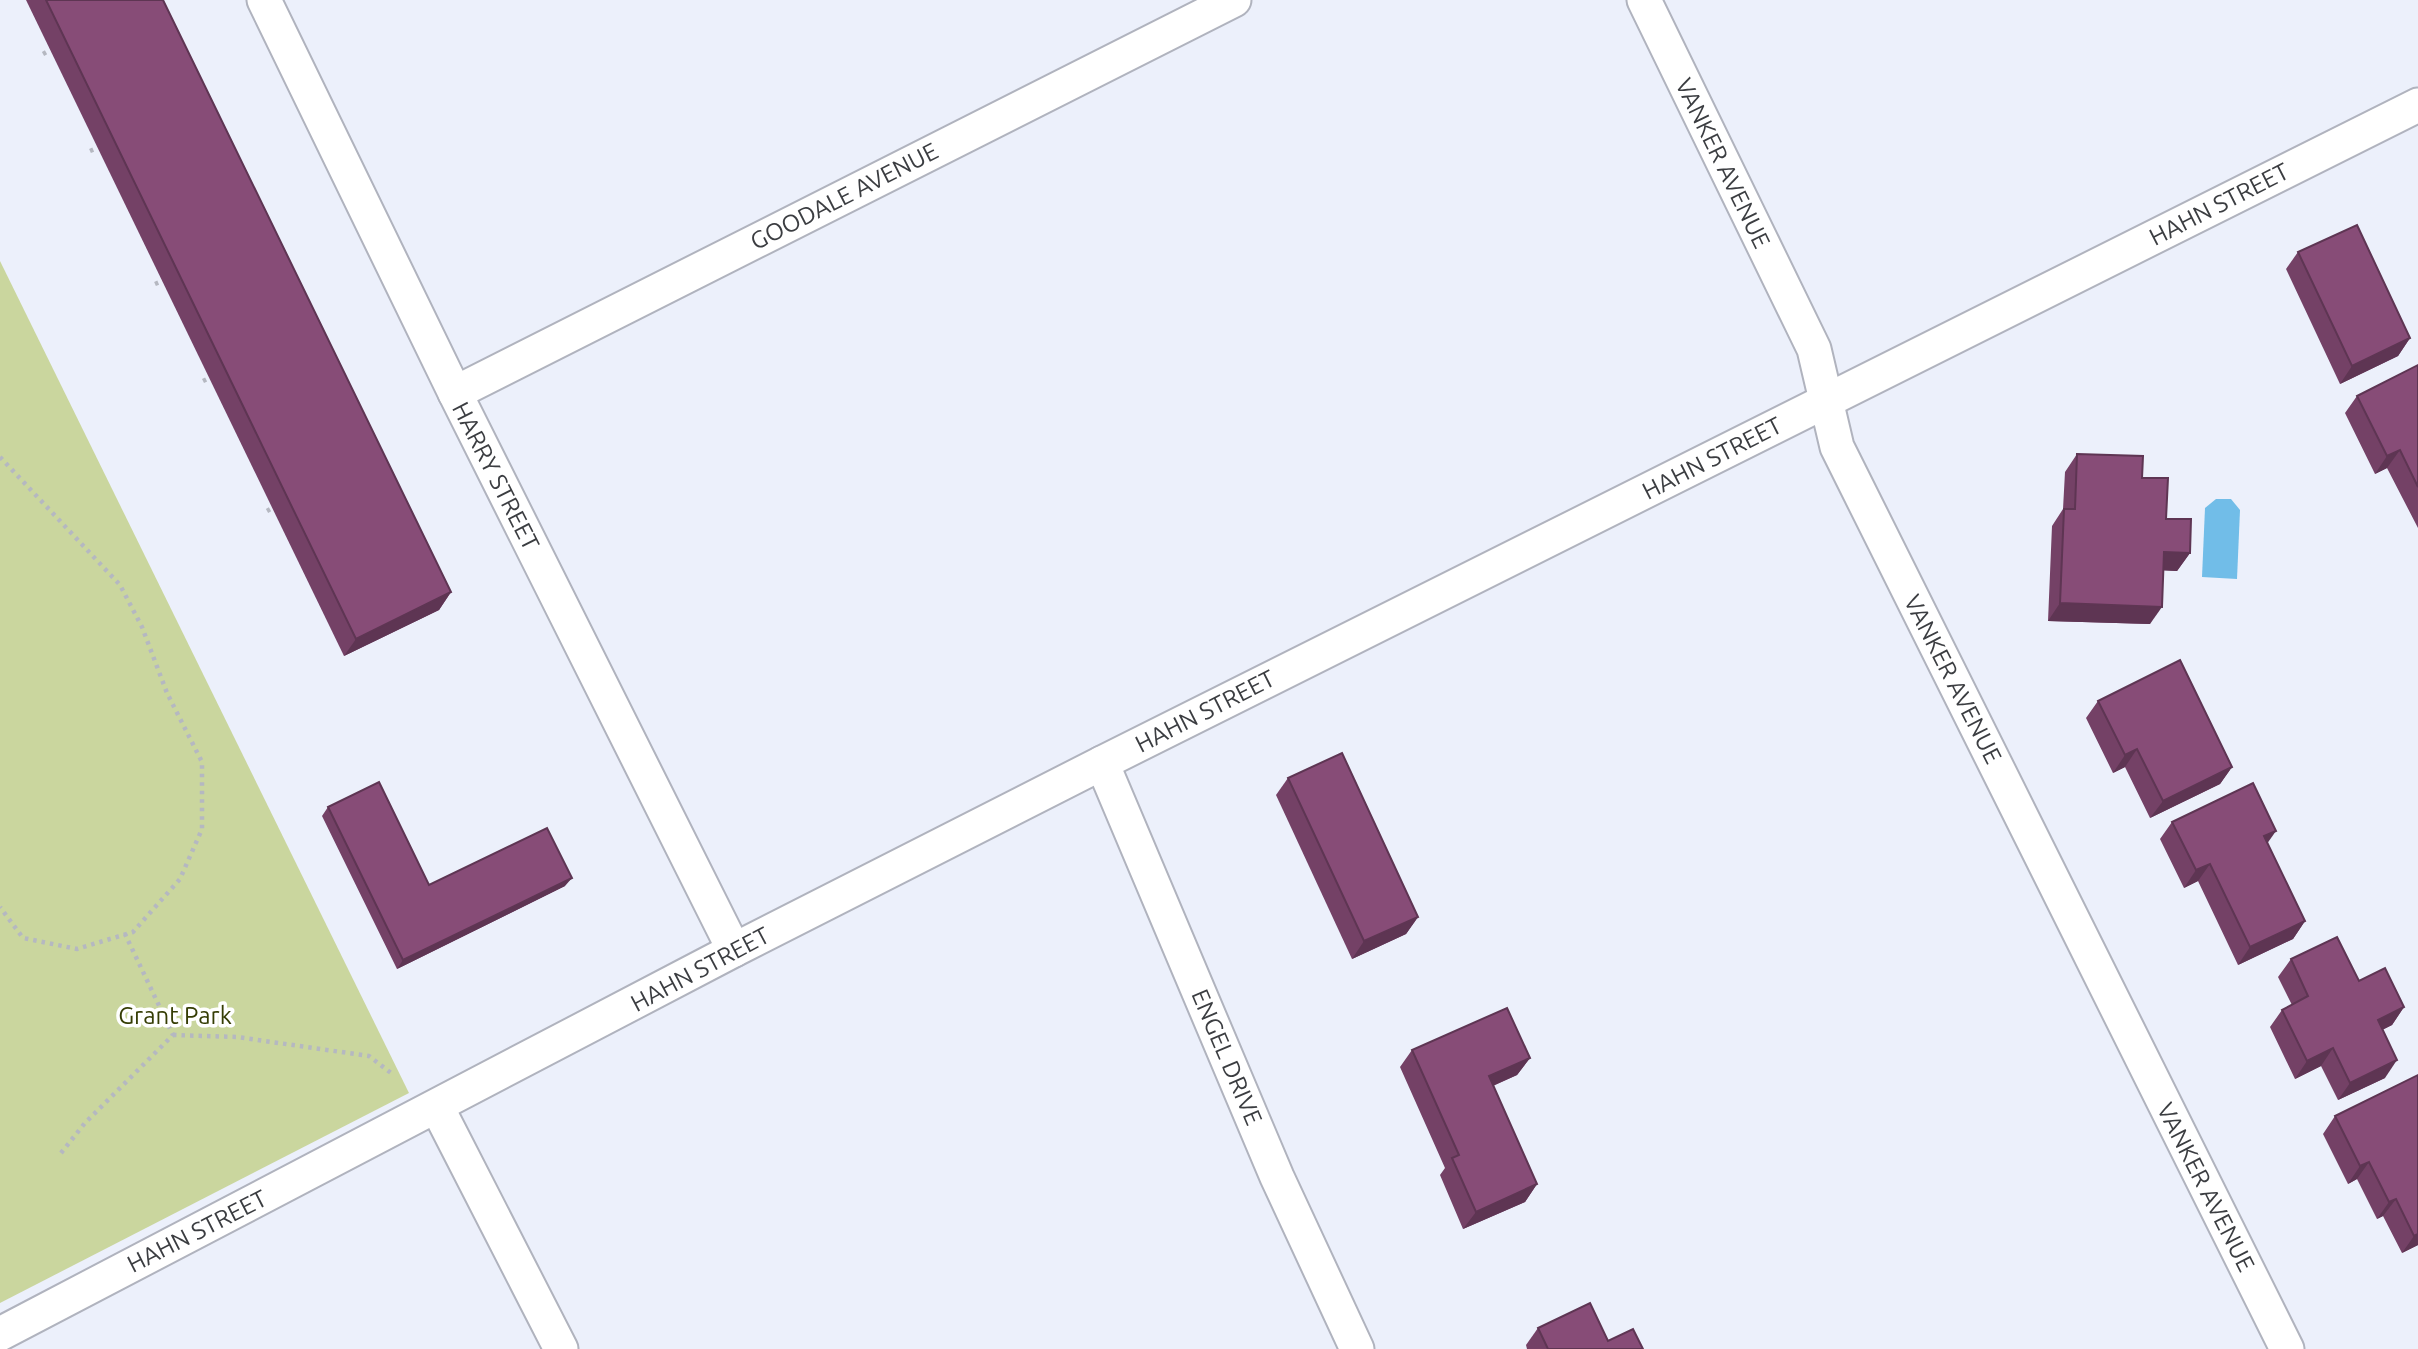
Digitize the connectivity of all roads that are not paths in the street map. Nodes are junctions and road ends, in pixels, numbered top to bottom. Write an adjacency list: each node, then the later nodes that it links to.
1 (264, 0): 5 (street, HARRY STREET)
2 (1234, 0): 5 (street, GOODALE AVENUE)
3 (1644, 0): 6 (street, VANKER AVENUE)
4 (2418, 105): 6 (street, HAHN STREET)
5 (455, 393): 8 (street, HARRY STREET)
6 (1826, 401): 7 (street, HAHN STREET); 13 (street, VANKER AVENUE)
7 (1102, 763): 8 (street, HAHN STREET); 12 (street, ENGEL DRIVE)
8 (734, 950): 9 (street, HAHN STREET)
9 (437, 1107): 10 (street, HAHN STREET); 11 (street)
10 (0, 1334)
11 (561, 1349)
12 (1357, 1349)
13 (2287, 1349)

